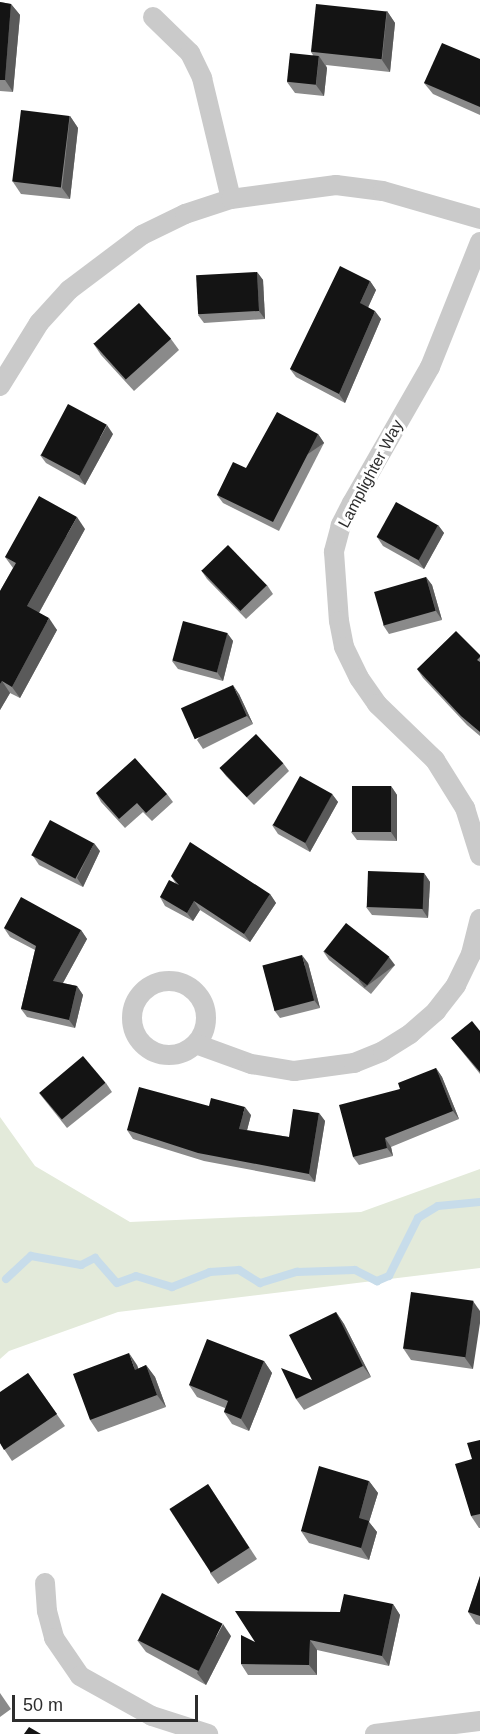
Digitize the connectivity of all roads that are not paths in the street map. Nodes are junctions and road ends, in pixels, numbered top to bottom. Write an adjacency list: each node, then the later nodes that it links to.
1 (153, 17): 2 (street)
2 (231, 200): 3 (street); 5 (street)
3 (480, 219)
4 (480, 242): 6 (street, Lamplighter Way)
5 (0, 386)
6 (480, 856)
7 (480, 919): 8 (street)
8 (196, 1044)
9 (45, 1583): 11 (street)
10 (480, 1721): 12 (street)
11 (208, 1734)
12 (375, 1734)

